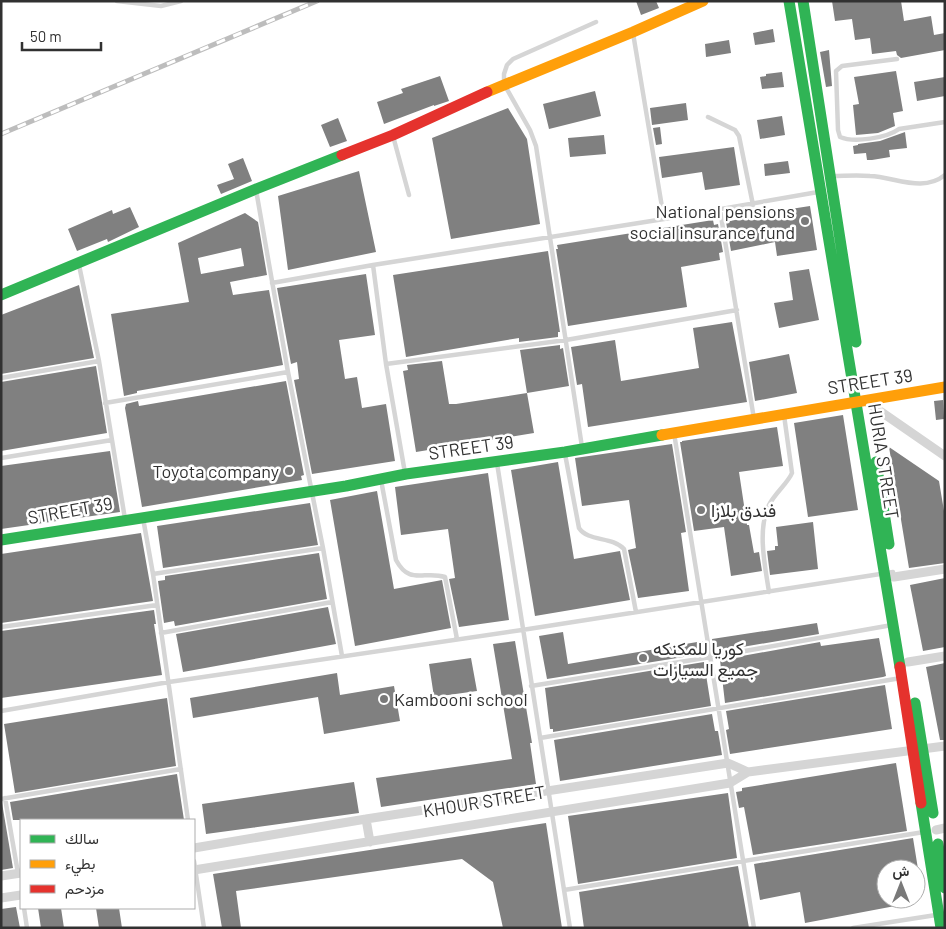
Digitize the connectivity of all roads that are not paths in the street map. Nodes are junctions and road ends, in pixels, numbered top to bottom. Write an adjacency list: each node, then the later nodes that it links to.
1 (117, 1): 2 (lane)
2 (181, 1)
3 (789, 1): 16 (street, HURIA STREET)
4 (802, 1): 14 (street, HURIA STREET)
5 (699, 3): 7 (street)
6 (596, 22): 9 (lane)
7 (633, 32): 9 (street); 20 (lane)
8 (897, 59): 11 (lane)
9 (504, 84): 12 (street); 21 (lane)
10 (708, 117): 18 (lane)
11 (945, 122)
12 (393, 134): 15 (street); 17 (lane)
13 (945, 175): 14 (lane)
14 (830, 176): 33 (street, HURIA STREET)
15 (256, 189): 22 (street); 24 (lane)
16 (822, 192): 18 (lane); 33 (street, HURIA STREET)
17 (409, 196)
18 (753, 204): 19 (lane)
19 (720, 210): 20 (lane); 26 (lane)
20 (664, 219): 21 (lane)
21 (551, 238): 23 (lane); 27 (lane)
22 (78, 263): 25 (street); 28 (lane)
23 (373, 265): 24 (lane); 29 (lane)
24 (272, 283): 30 (lane)
25 (1, 295)
26 (736, 310): 27 (lane); 36 (lane)
27 (566, 340): 29 (lane); 39 (lane)
28 (100, 361): 31 (lane); 34 (lane)
29 (386, 364): 44 (lane)
30 (288, 372): 34 (lane); 46 (lane)
31 (1, 378)
32 (945, 387): 33 (street, STREET 39)
33 (860, 400): 35 (street, STREET 39); 41 (street); 53 (street, HURIA STREET)
34 (105, 403): 38 (lane)
35 (784, 413): 36 (street, STREET 39); 54 (lane)
36 (754, 419): 37 (street, STREET 39)
37 (674, 432): 39 (street, STREET 39); 56 (lane)
38 (112, 440): 42 (lane); 48 (lane)
39 (582, 448): 40 (street, STREET 39)
40 (565, 452): 43 (street, STREET 39); 58 (lane)
41 (945, 456)
42 (1, 458)
43 (497, 461): 44 (street, STREET 39); 61 (lane)
44 (406, 474): 45 (street, STREET 39)
45 (381, 480): 46 (street, STREET 39); 63 (lane)
46 (313, 491): 47 (street, STREET 39); 50 (lane)
47 (143, 517): 48 (street, STREET 39); 52 (lane)
48 (125, 519): 49 (street, STREET 39)
49 (1, 540)
50 (324, 548): 52 (lane); 55 (lane)
51 (945, 569): 53 (street)
52 (153, 574): 57 (lane)
53 (891, 574): 54 (lane); 59 (street, HURIA STREET); 67 (street, HURIA STREET)
54 (769, 592): 56 (lane)
55 (332, 602): 62 (lane); 64 (lane)
56 (702, 603): 58 (lane); 66 (lane)
57 (157, 605): 60 (lane); 62 (lane)
58 (636, 612): 61 (lane)
59 (893, 625): 66 (lane); 68 (street, HURIA STREET)
60 (1, 627)
61 (522, 630): 63 (lane); 70 (lane)
62 (161, 633): 69 (lane)
63 (457, 639): 64 (lane)
64 (342, 656): 69 (lane)
65 (945, 656): 67 (street)
66 (711, 657): 70 (lane); 71 (lane)
67 (908, 662): 75 (street, HURIA STREET)
68 (902, 678): 71 (lane); 75 (street, HURIA STREET)
69 (169, 682): 72 (lane); 77 (lane)
70 (532, 686): 73 (lane)
71 (719, 708): 73 (lane); 76 (lane)
72 (1, 711)
73 (540, 738): 80 (lane)
74 (945, 746): 75 (street, KHOUR STREET)
75 (918, 750): 78 (street, KHOUR STREET); 85 (street, HURIA STREET)
76 (728, 763): 78 (street); 79 (lane); 80 (street, KHOUR STREET)
77 (181, 769): 81 (lane); 83 (lane)
78 (748, 772): 79 (street, KHOUR STREET)
79 (730, 783): 82 (street, KHOUR STREET); 88 (lane)
80 (549, 791): 82 (lane); 84 (street, KHOUR STREET)
81 (3, 799): 90 (lane)
82 (553, 812): 86 (street, KHOUR STREET); 94 (lane)
83 (188, 819)
84 (366, 819): 86 (street); 87 (street, KHOUR STREET)
85 (936, 830): 88 (lane); 93 (street, HURIA STREET); 98 (street, HURIA STREET)
86 (370, 842): 89 (street, KHOUR STREET)
87 (195, 848)
88 (743, 862): 94 (lane); 102 (lane)
89 (195, 867)
90 (20, 873): 92 (street)
91 (195, 873): 100 (lane)
92 (1, 876)
93 (945, 888)
94 (564, 890): 101 (lane)
95 (20, 895): 96 (street)
96 (1, 898)
97 (24, 909): 99 (lane)
98 (942, 915): 103 (lane); 104 (street, HURIA STREET)
99 (27, 928)
100 (204, 928)
101 (570, 928)
102 (754, 928)
103 (853, 928)
104 (941, 928)

